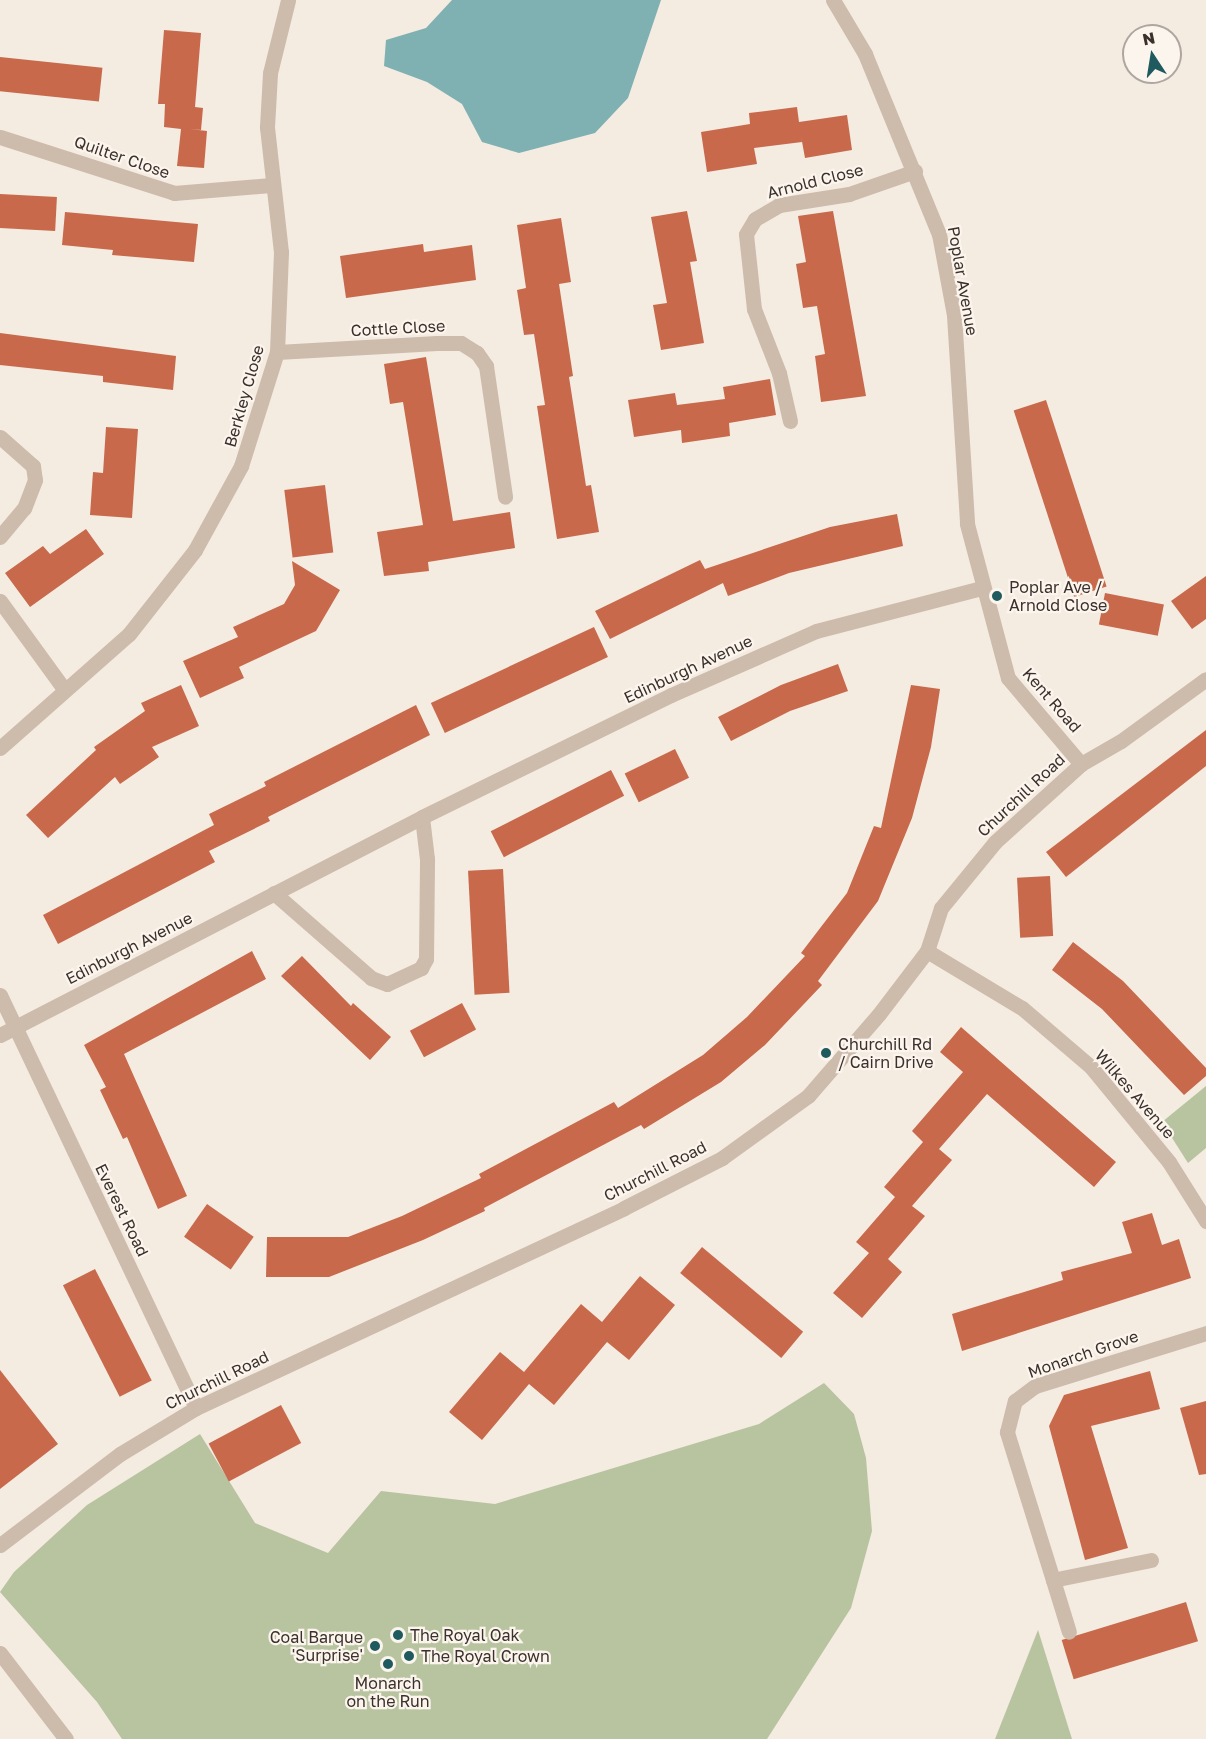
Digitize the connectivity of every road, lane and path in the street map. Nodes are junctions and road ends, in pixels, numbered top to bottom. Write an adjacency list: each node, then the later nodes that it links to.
1 (288, 0): 5 (street, Berkley Close)
2 (833, 0): 4 (street, Poplar Avenue)
3 (0, 137): 5 (street, Quilter Close)
4 (915, 171): 7 (street, Arnold Close); 11 (street, Poplar Avenue)
5 (271, 185): 6 (street, Berkley Close)
6 (277, 352): 9 (street, Cottle Close); 14 (street, Berkley Close)
7 (790, 421)
8 (0, 436): 10 (street)
9 (506, 496)
10 (0, 537)
11 (981, 588): 16 (street, Kent Road); 17 (street, Edinburgh Avenue)
12 (0, 601): 14 (street)
13 (1206, 680): 16 (street, Churchill Road)
14 (64, 689): 15 (street, Berkley Close)
15 (0, 748)
16 (1081, 764): 19 (street, Churchill Road)
17 (422, 817): 18 (street, Edinburgh Avenue); 18 (street)
18 (274, 894): 21 (street, Edinburgh Avenue)
19 (927, 951): 23 (street, Wilkes Avenue); 25 (street, Churchill Road)
20 (0, 995): 21 (street)
21 (15, 1028): 22 (street, Edinburgh Avenue); 25 (street, Everest Road)
22 (0, 1035)
23 (1206, 1221)
24 (1206, 1334): 28 (street, Monarch Grove)
25 (196, 1408): 26 (street, Churchill Road)
26 (0, 1545)
27 (1151, 1560): 28 (street)
28 (1053, 1580): 29 (street, Monarch Grove)
29 (1069, 1632)
30 (0, 1653): 31 (street)
31 (66, 1739)

